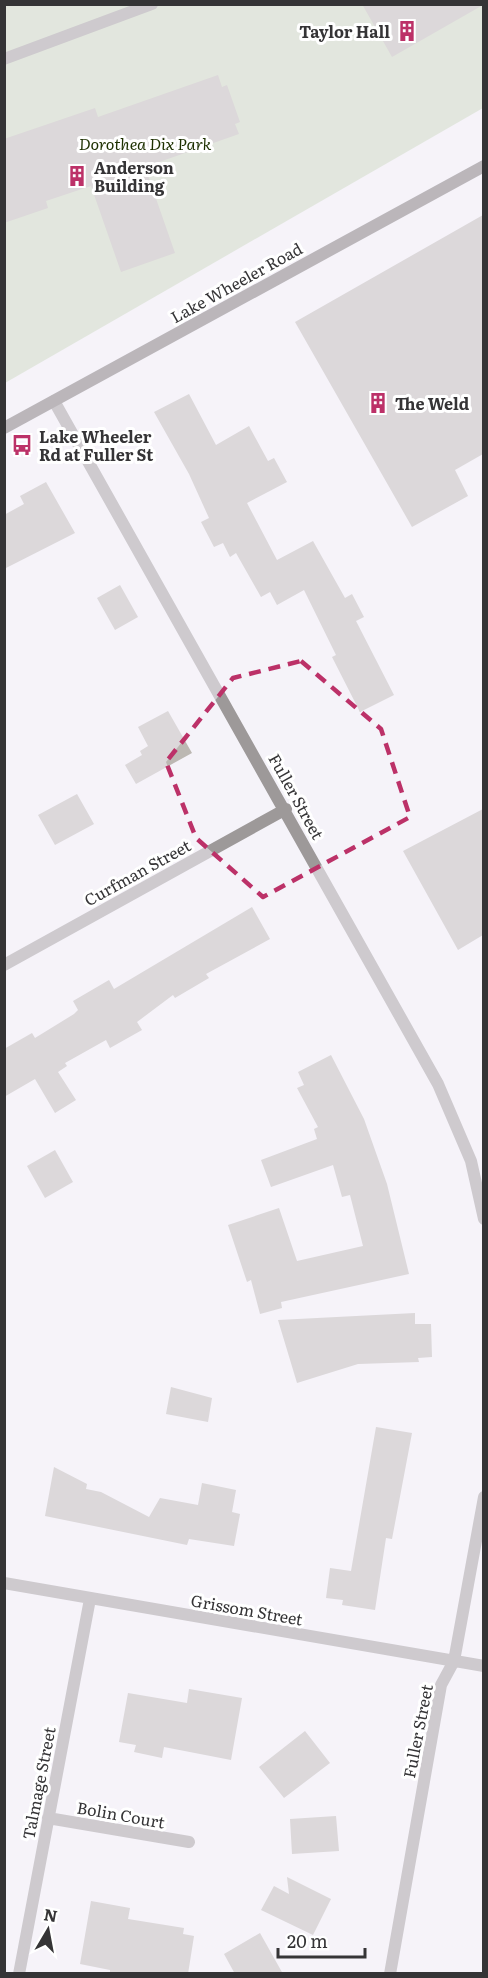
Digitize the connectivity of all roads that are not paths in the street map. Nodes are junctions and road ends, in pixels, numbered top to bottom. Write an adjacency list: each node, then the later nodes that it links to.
1 (152, 4): 2 (street)
2 (4, 59)
3 (483, 166): 4 (main road, Lake Wheeler Road)
4 (54, 401): 5 (main road, Lake Wheeler Road); 6 (street, Fuller Street)
5 (4, 428)
6 (285, 809): 7 (street, Curfman Street); 8 (street, Fuller Street)
7 (4, 965)
8 (483, 1219)
9 (483, 1497): 12 (street, Fuller Street)
10 (4, 1583): 11 (street, Grissom Street)
11 (90, 1599): 12 (street, Grissom Street); 14 (street, Talmage Street)
12 (454, 1661): 13 (street, Grissom Street); 17 (street, Fuller Street)
13 (483, 1666)
14 (48, 1818): 15 (street, Bolin Court); 16 (street, Talmage Street)
15 (189, 1842)
16 (19, 1974)
17 (390, 1974)

